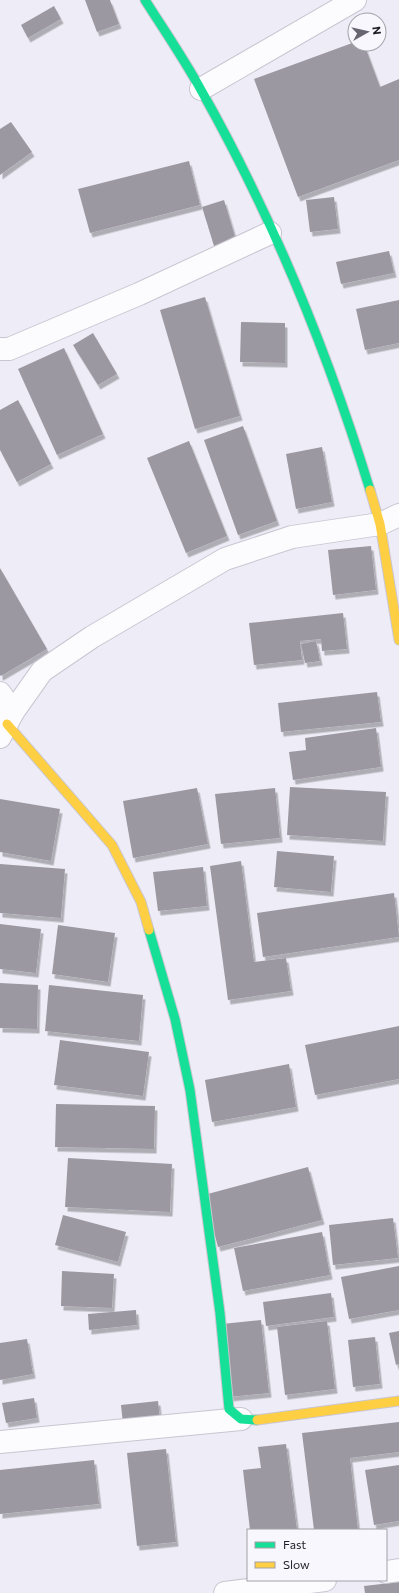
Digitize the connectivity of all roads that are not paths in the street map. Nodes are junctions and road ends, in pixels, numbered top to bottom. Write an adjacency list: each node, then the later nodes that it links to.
1 (145, 0): 3 (street)
2 (355, 0): 3 (street)
3 (201, 88): 4 (street)
4 (270, 232): 5 (street); 7 (street)
5 (0, 349)
6 (399, 515): 7 (street)
7 (380, 524): 8 (street); 10 (street)
8 (399, 640)
9 (0, 693): 10 (street)
10 (7, 724): 12 (street)
11 (399, 1401): 12 (street)
12 (241, 1419): 13 (street)
13 (0, 1442)
14 (399, 1570): 15 (street)
15 (387, 1572)
16 (317, 1581): 17 (street)
17 (225, 1593)

